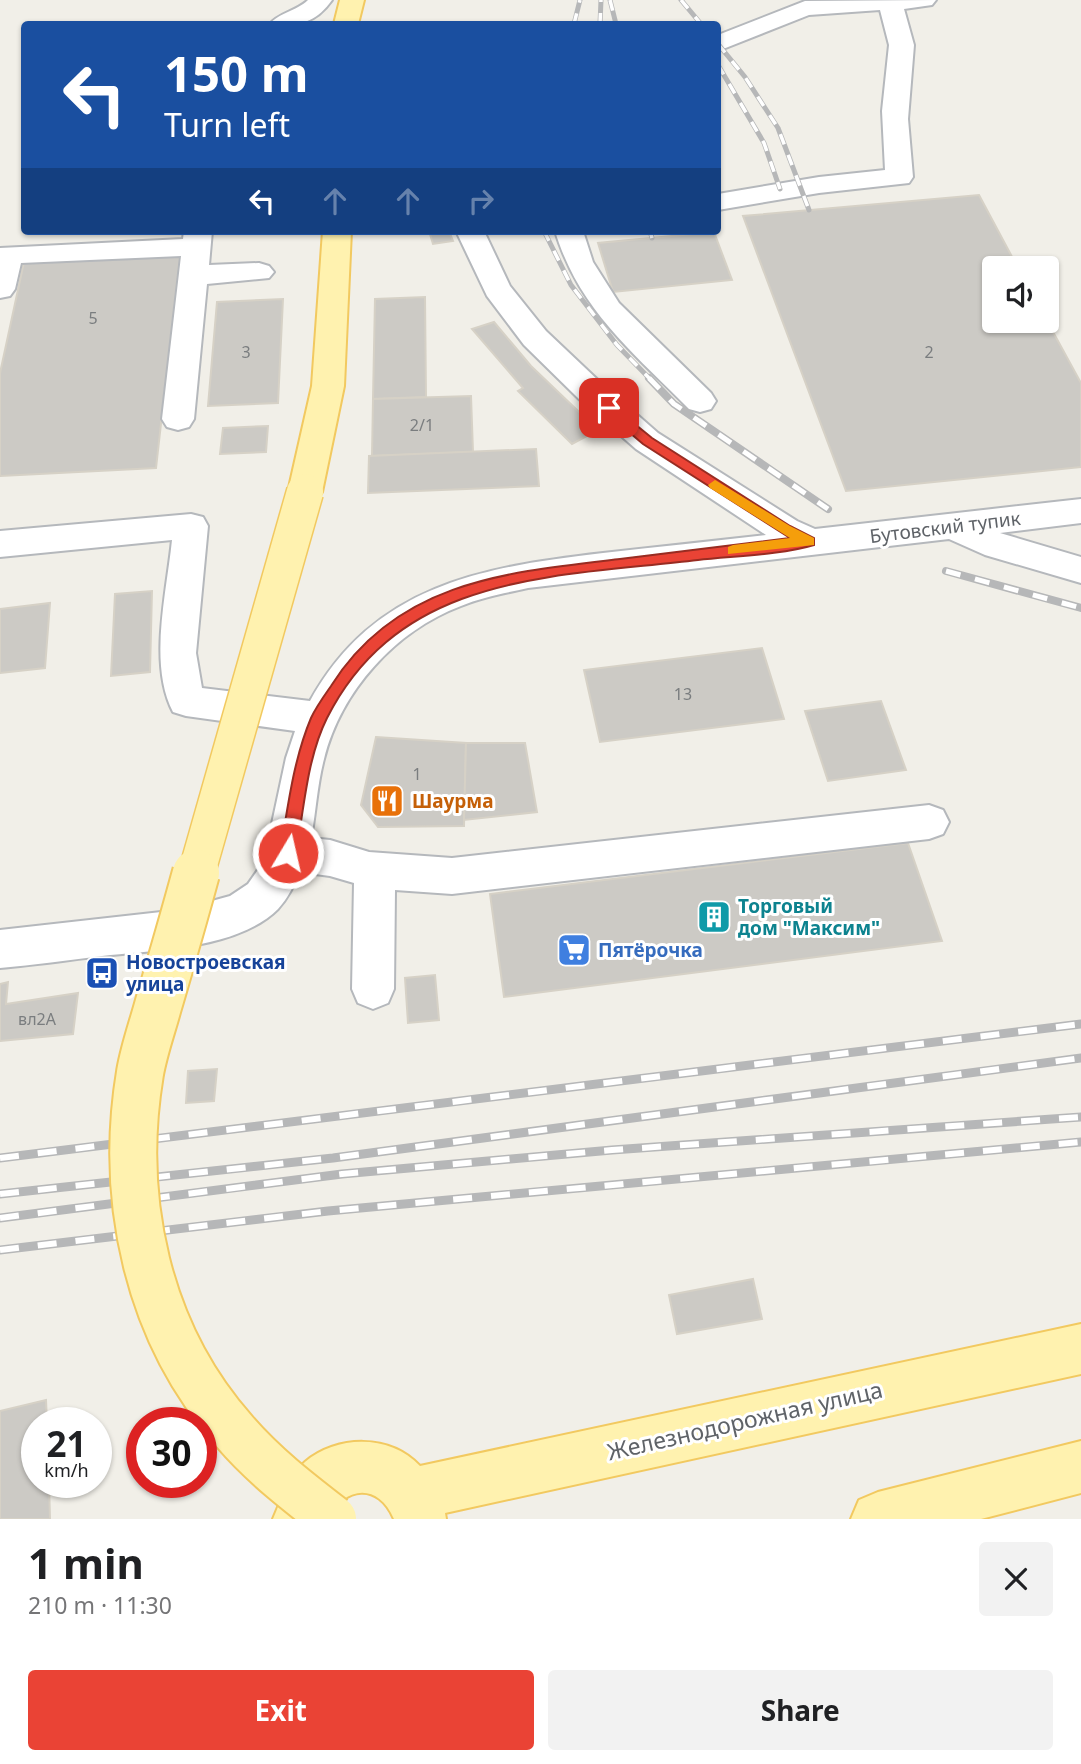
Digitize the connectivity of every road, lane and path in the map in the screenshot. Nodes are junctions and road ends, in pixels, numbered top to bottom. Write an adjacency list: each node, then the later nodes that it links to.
1 (320, 0): 6 (street)
2 (329, 0): 7 (main road)
3 (352, 0): 8 (main road)
4 (924, 0): 5 (street)
5 (888, 1): 9 (street); 10 (street)
6 (291, 21)
7 (334, 21)
8 (347, 21)
9 (721, 43)
10 (721, 201)
11 (337, 235): 34 (main road, bridge)
12 (472, 235): 21 (street)
13 (570, 235): 17 (street)
14 (196, 251): 15 (street); 16 (street); 18 (street)
15 (259, 272)
16 (0, 289)
17 (700, 401)
18 (178, 419)
19 (1081, 511): 20 (street, Бутовский тупик)
20 (950, 526): 21 (street, Бутовский тупик); 23 (street)
21 (809, 541): 24 (street, Бутовский тупик)
22 (0, 544): 24 (street)
23 (1081, 570)
24 (319, 717): 26 (street, Бутовский тупик)
25 (929, 822): 27 (street)
26 (288, 853): 27 (street); 28 (street)
27 (375, 870): 29 (street)
28 (0, 950)
29 (373, 989)
30 (1081, 1349): 32 (main road, Железнодорожная улица)
31 (1081, 1467): 35 (main road)
32 (415, 1507): 33 (main road, Железнодорожная улица)
33 (299, 1519)
34 (333, 1519)
35 (878, 1519)

